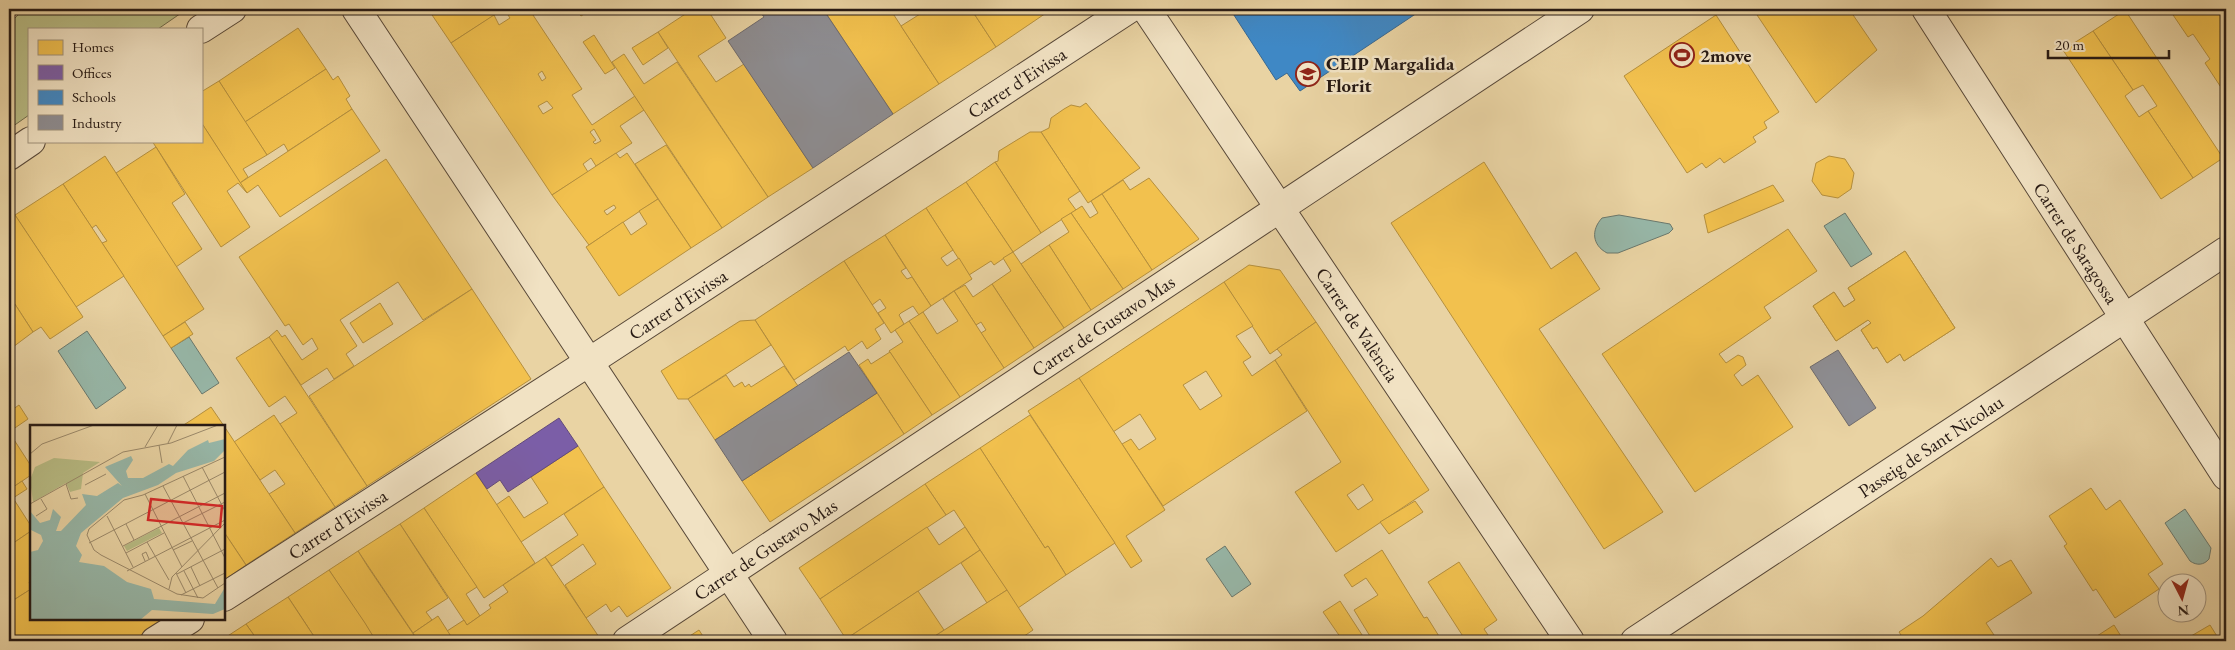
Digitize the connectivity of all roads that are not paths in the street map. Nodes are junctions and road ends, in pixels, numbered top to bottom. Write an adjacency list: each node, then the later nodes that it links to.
1 (232, 9): 7 (street)
2 (356, 9): 13 (street)
3 (1129, 9): 13 (street, Carrer d'Eivissa)
4 (1146, 9): 10 (street, Carrer de València)
5 (1580, 9): 10 (street, Carrer de Gustavo Mas)
6 (1926, 9): 12 (street, Carrer de Saragossa)
7 (202, 28)
8 (29, 142): 9 (street)
9 (9, 156)
10 (1280, 208): 15 (street, Carrer de Gustavo Mas); 21 (street, Carrer de València)
11 (2226, 251): 12 (street, Passeig de Sant Nicolau)
12 (2125, 318): 14 (street, Carrer de Saragossa); 22 (street, Passeig de Sant Nicolau)
13 (589, 362): 15 (street); 16 (street, Carrer d'Eivissa)
14 (2226, 476)
15 (728, 574): 19 (street, Carrer de Gustavo Mas); 20 (street)
16 (225, 596)
17 (188, 620): 18 (street)
18 (155, 641)
19 (627, 641)
20 (772, 641)
21 (1570, 641)
22 (1635, 641)

